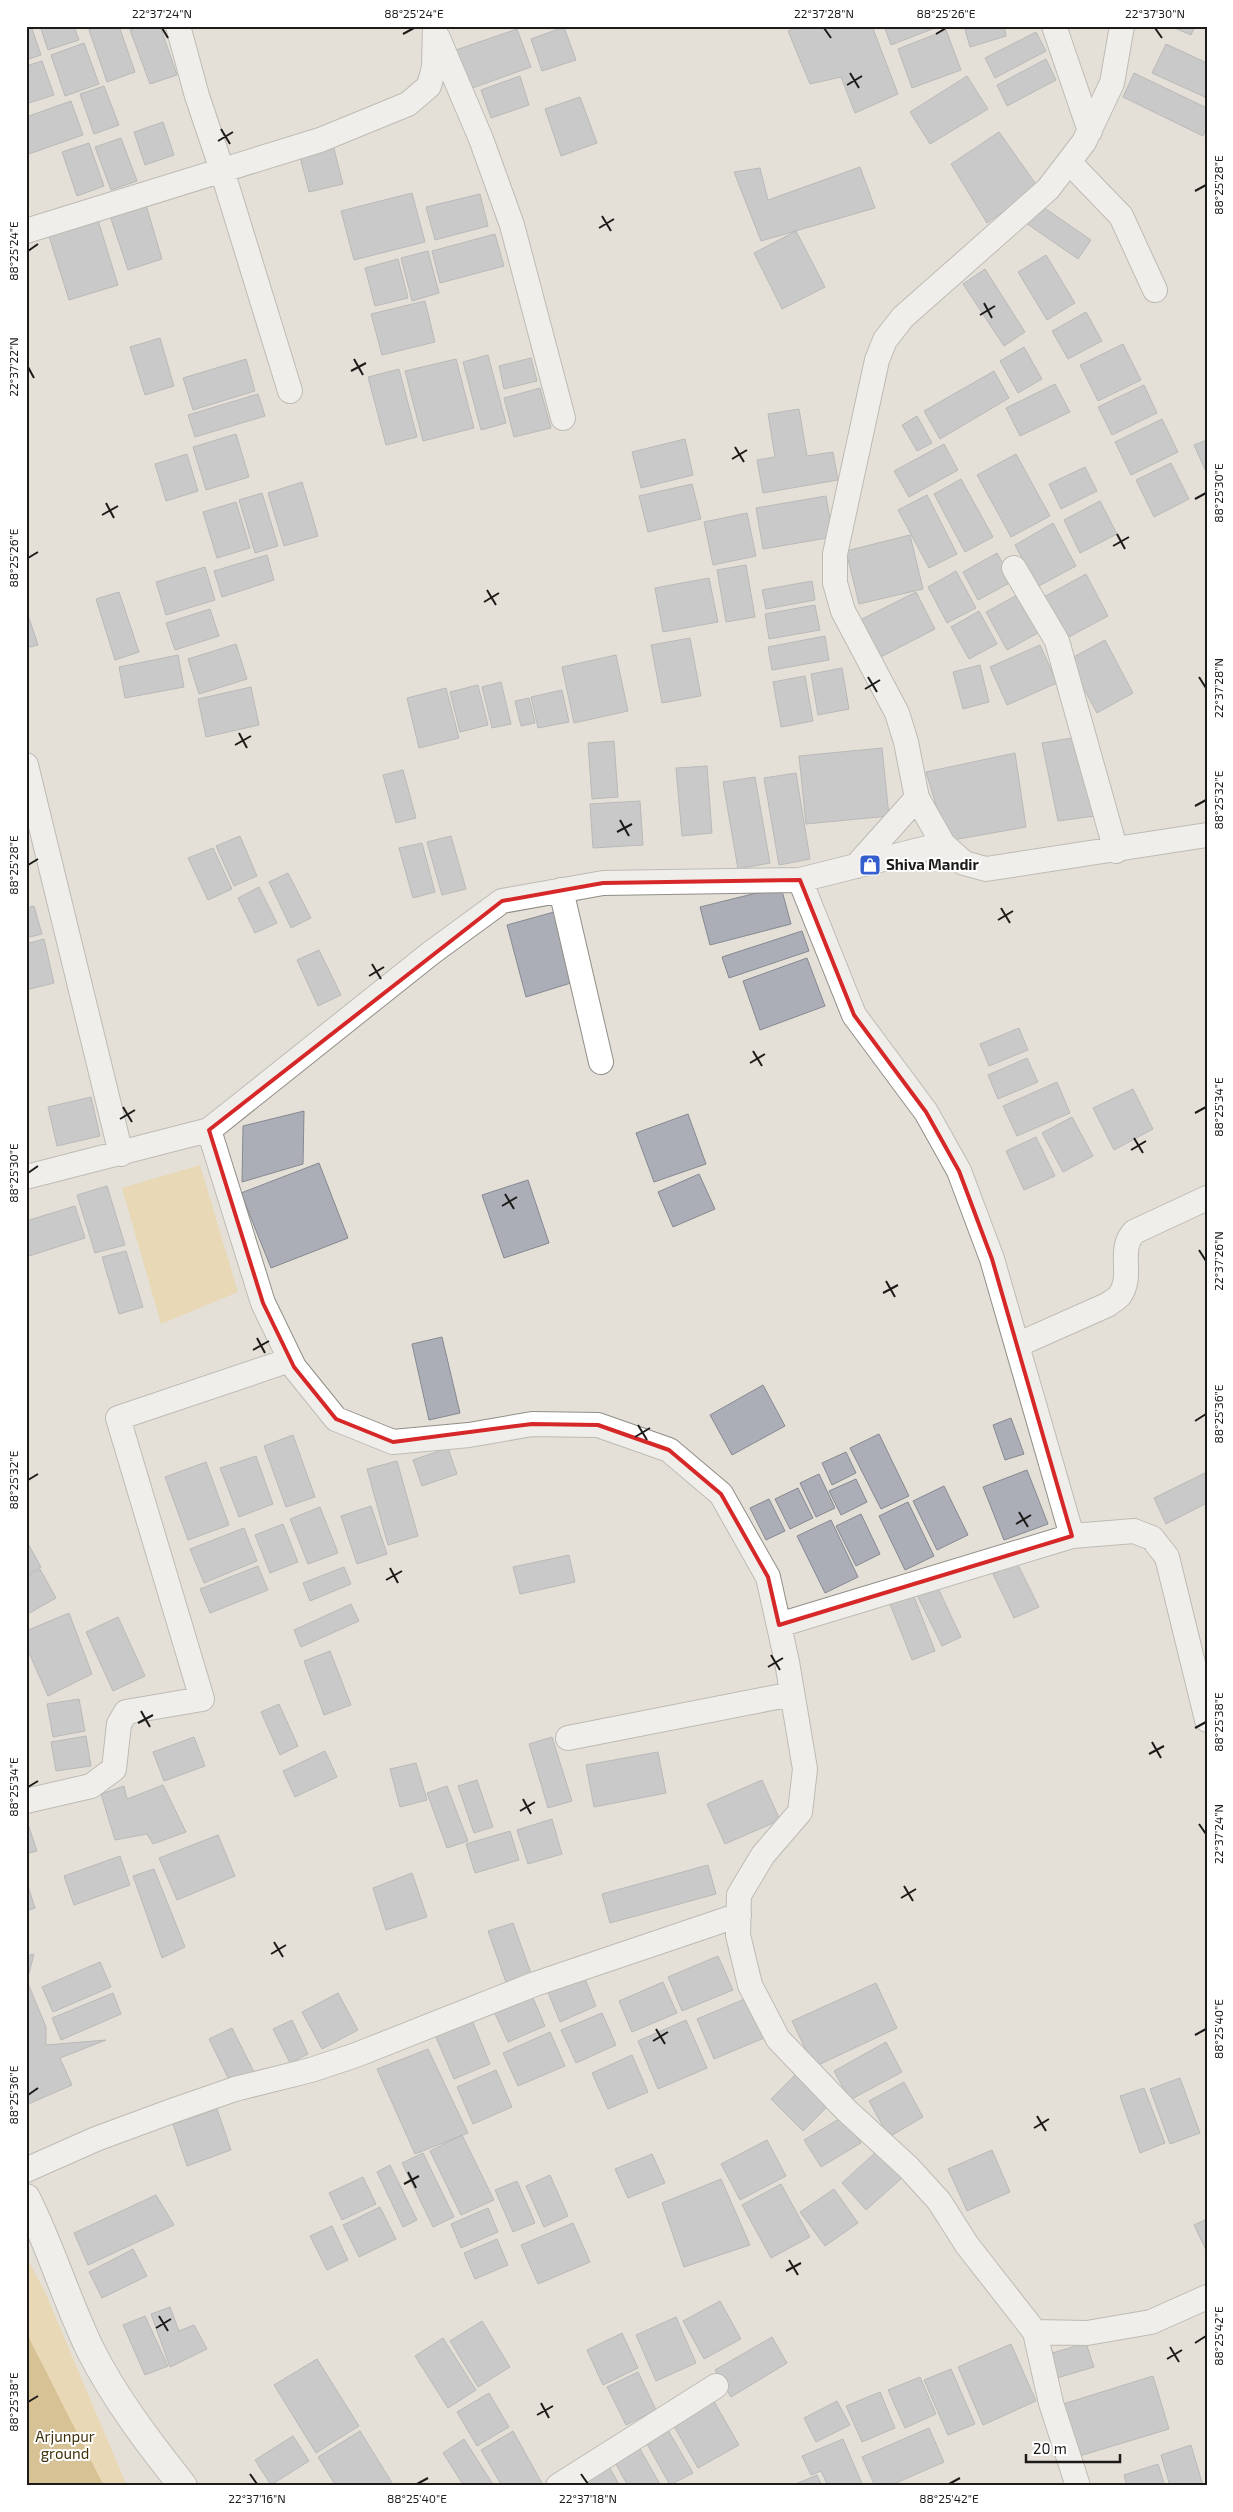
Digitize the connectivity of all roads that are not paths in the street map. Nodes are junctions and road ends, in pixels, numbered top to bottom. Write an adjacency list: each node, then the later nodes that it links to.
1 (178, 26): 7 (street)
2 (1054, 26): 5 (street)
3 (1122, 26): 5 (street)
4 (435, 29): 7 (street); 11 (street)
5 (1090, 131): 6 (street)
6 (1069, 162): 9 (street); 14 (street)
7 (222, 170): 8 (street); 10 (street)
8 (26, 231)
9 (1155, 290)
10 (290, 391)
11 (563, 418)
12 (1014, 568): 17 (street)
13 (26, 765): 23 (street)
14 (916, 798): 16 (street); 18 (street)
15 (1207, 835): 17 (street)
16 (943, 844): 17 (street); 18 (street)
17 (1116, 851)
18 (856, 866): 19 (street)
19 (800, 880): 20 (street); 26 (street)
20 (561, 890): 21 (street); 22 (street)
21 (601, 1062)
22 (209, 1130): 23 (street); 27 (street)
23 (121, 1154): 24 (street)
24 (26, 1177)
25 (1207, 1198): 26 (street)
26 (1016, 1344): 28 (street)
27 (290, 1360): 29 (street); 33 (street)
28 (1072, 1536): 29 (street); 31 (street)
29 (779, 1626): 30 (street)
30 (792, 1694): 32 (street); 34 (street)
31 (1207, 1720)
32 (568, 1738)
33 (26, 1801)
34 (739, 1915): 35 (street); 38 (street)
35 (26, 2170)
36 (26, 2198): 40 (street)
37 (1207, 2297): 38 (street)
38 (1035, 2332): 42 (street)
39 (716, 2386): 41 (street)
40 (183, 2486)
41 (558, 2486)
42 (1078, 2486)

